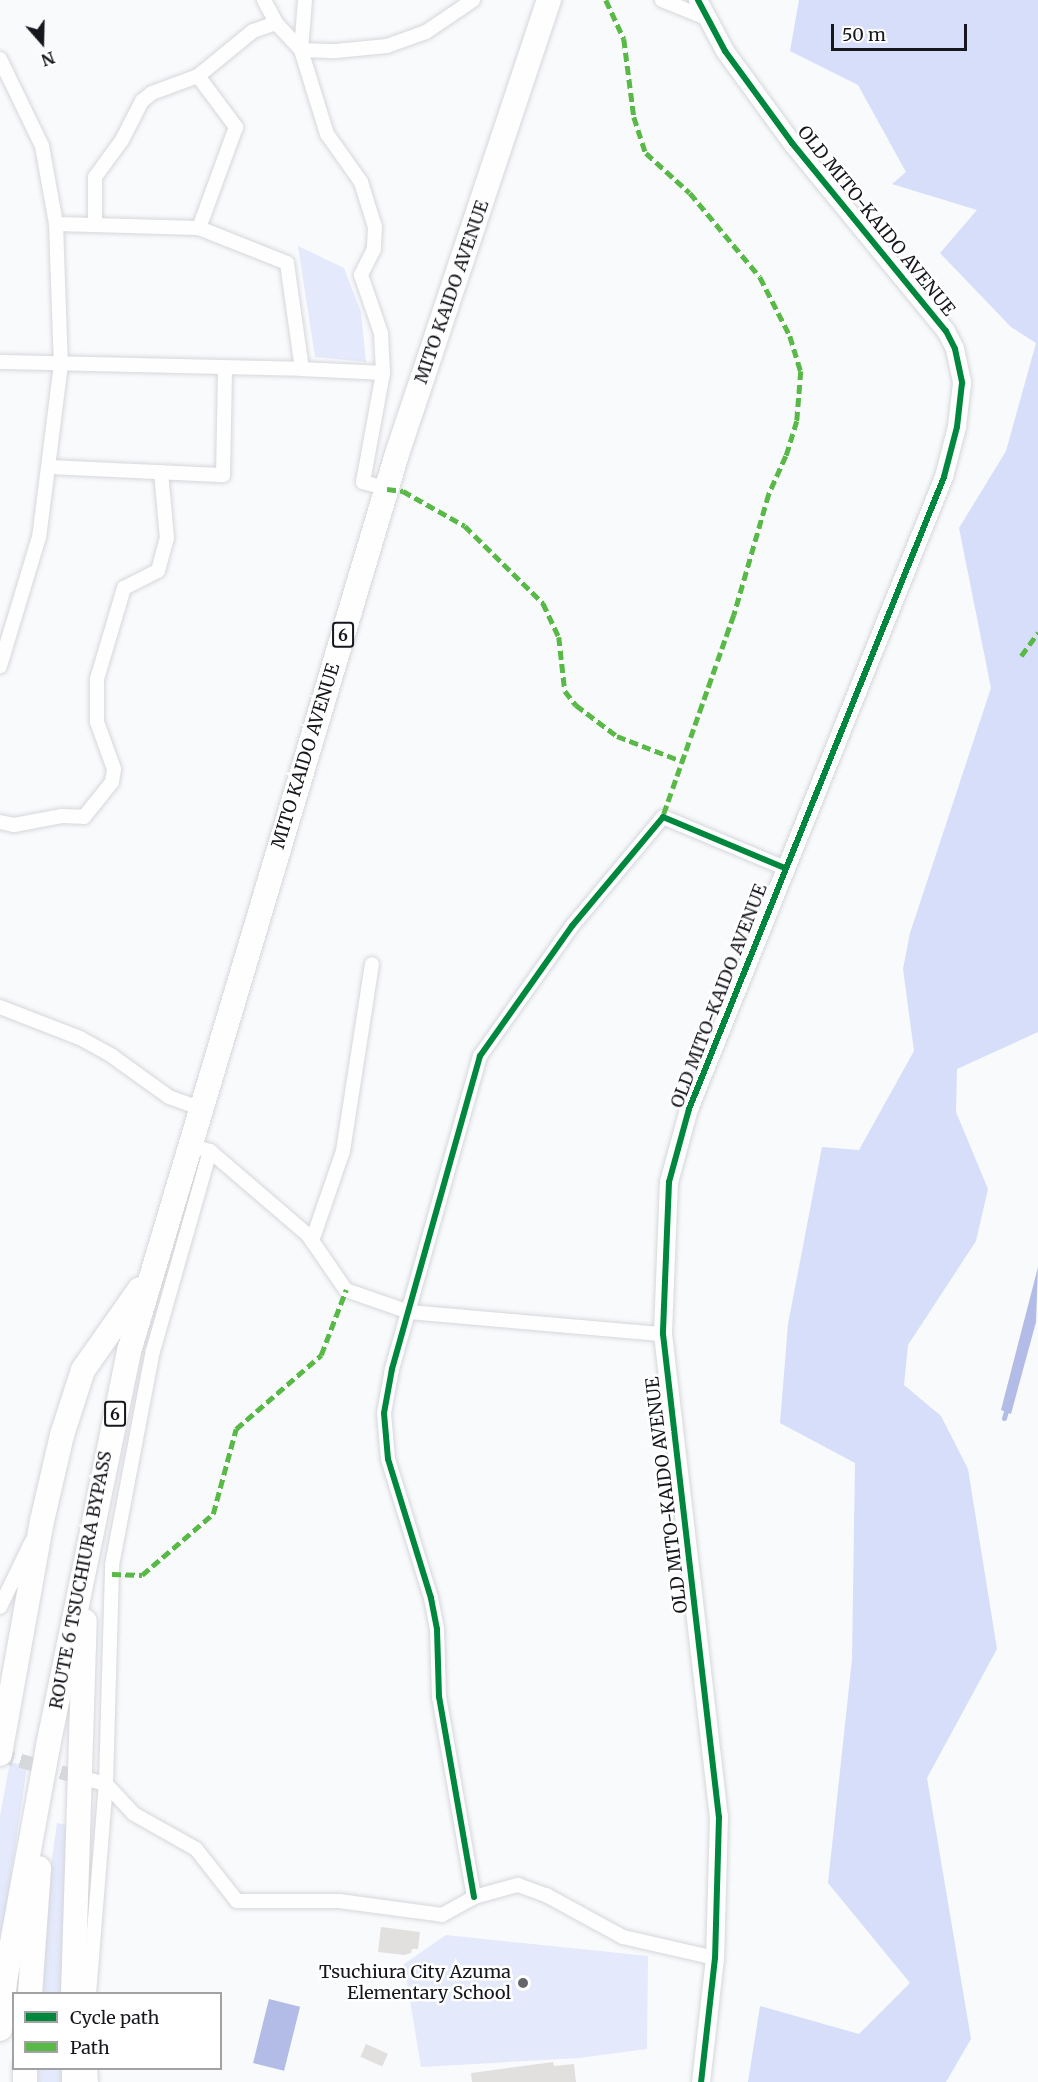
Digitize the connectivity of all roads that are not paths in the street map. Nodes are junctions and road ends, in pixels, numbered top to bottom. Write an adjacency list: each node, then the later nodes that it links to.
1 (264, 0): 8 (street)
2 (306, 0): 9 (street)
3 (473, 0): 9 (street)
4 (549, 0): 22 (highway, MITO KAIDO AVENUE / 6)
5 (662, 0): 7 (street)
6 (698, 0): 7 (street, OLD MITO-KAIDO AVENUE)
7 (706, 18): 25 (street, OLD MITO-KAIDO AVENUE)
8 (276, 23): 9 (street); 11 (street)
9 (301, 50): 19 (street)
10 (0, 59): 12 (street)
11 (198, 76): 13 (street); 14 (street)
12 (56, 224): 13 (street); 16 (street)
13 (95, 224): 14 (street)
14 (200, 228): 18 (street)
15 (0, 362): 16 (street)
16 (61, 364): 17 (street); 20 (street)
17 (225, 368): 18 (street); 21 (street)
18 (302, 369): 19 (street)
19 (383, 373): 22 (street)
20 (51, 467): 21 (street); 23 (street)
21 (161, 472): 24 (street)
22 (387, 489): 28 (highway, MITO KAIDO AVENUE / 6)
23 (0, 666)
24 (0, 822)
25 (785, 868): 32 (street); 33 (street, OLD MITO-KAIDO AVENUE)
26 (372, 964): 30 (street)
27 (0, 1007): 28 (street)
28 (200, 1108): 29 (highway, MITO KAIDO AVENUE / 6)
29 (200, 1149): 30 (street); 31 (highway, MITO KAIDO AVENUE / 6); 40 (street)
30 (312, 1241): 32 (street)
31 (151, 1275): 34 (highway); 35 (highway, ROUTE 6 TSUCHIURA BYPASS / 6)
32 (409, 1312): 33 (street); 41 (street)
33 (663, 1334): 42 (street, OLD MITO-KAIDO AVENUE)
34 (42, 1521): 36 (street); 38 (highway)
35 (86, 1556): 37 (highway, ROUTE 6 TSUCHIURA BYPASS / 6); 44 (highway)
36 (0, 1607)
37 (48, 1746): 43 (highway, ROUTE 6 TSUCHIURA BYPASS / 6); 46 (highway, ROUTE 6 TSUCHIURA BYPASS / 6)
38 (0, 1754)
39 (87, 1779): 40 (street)
40 (106, 1785): 41 (street); 45 (street)
41 (474, 1897): 42 (street)
42 (715, 1958): 47 (street, OLD MITO-KAIDO AVENUE)
43 (30, 1992)
44 (73, 1992)
45 (89, 1992)
46 (0, 2029)
47 (701, 2082)

